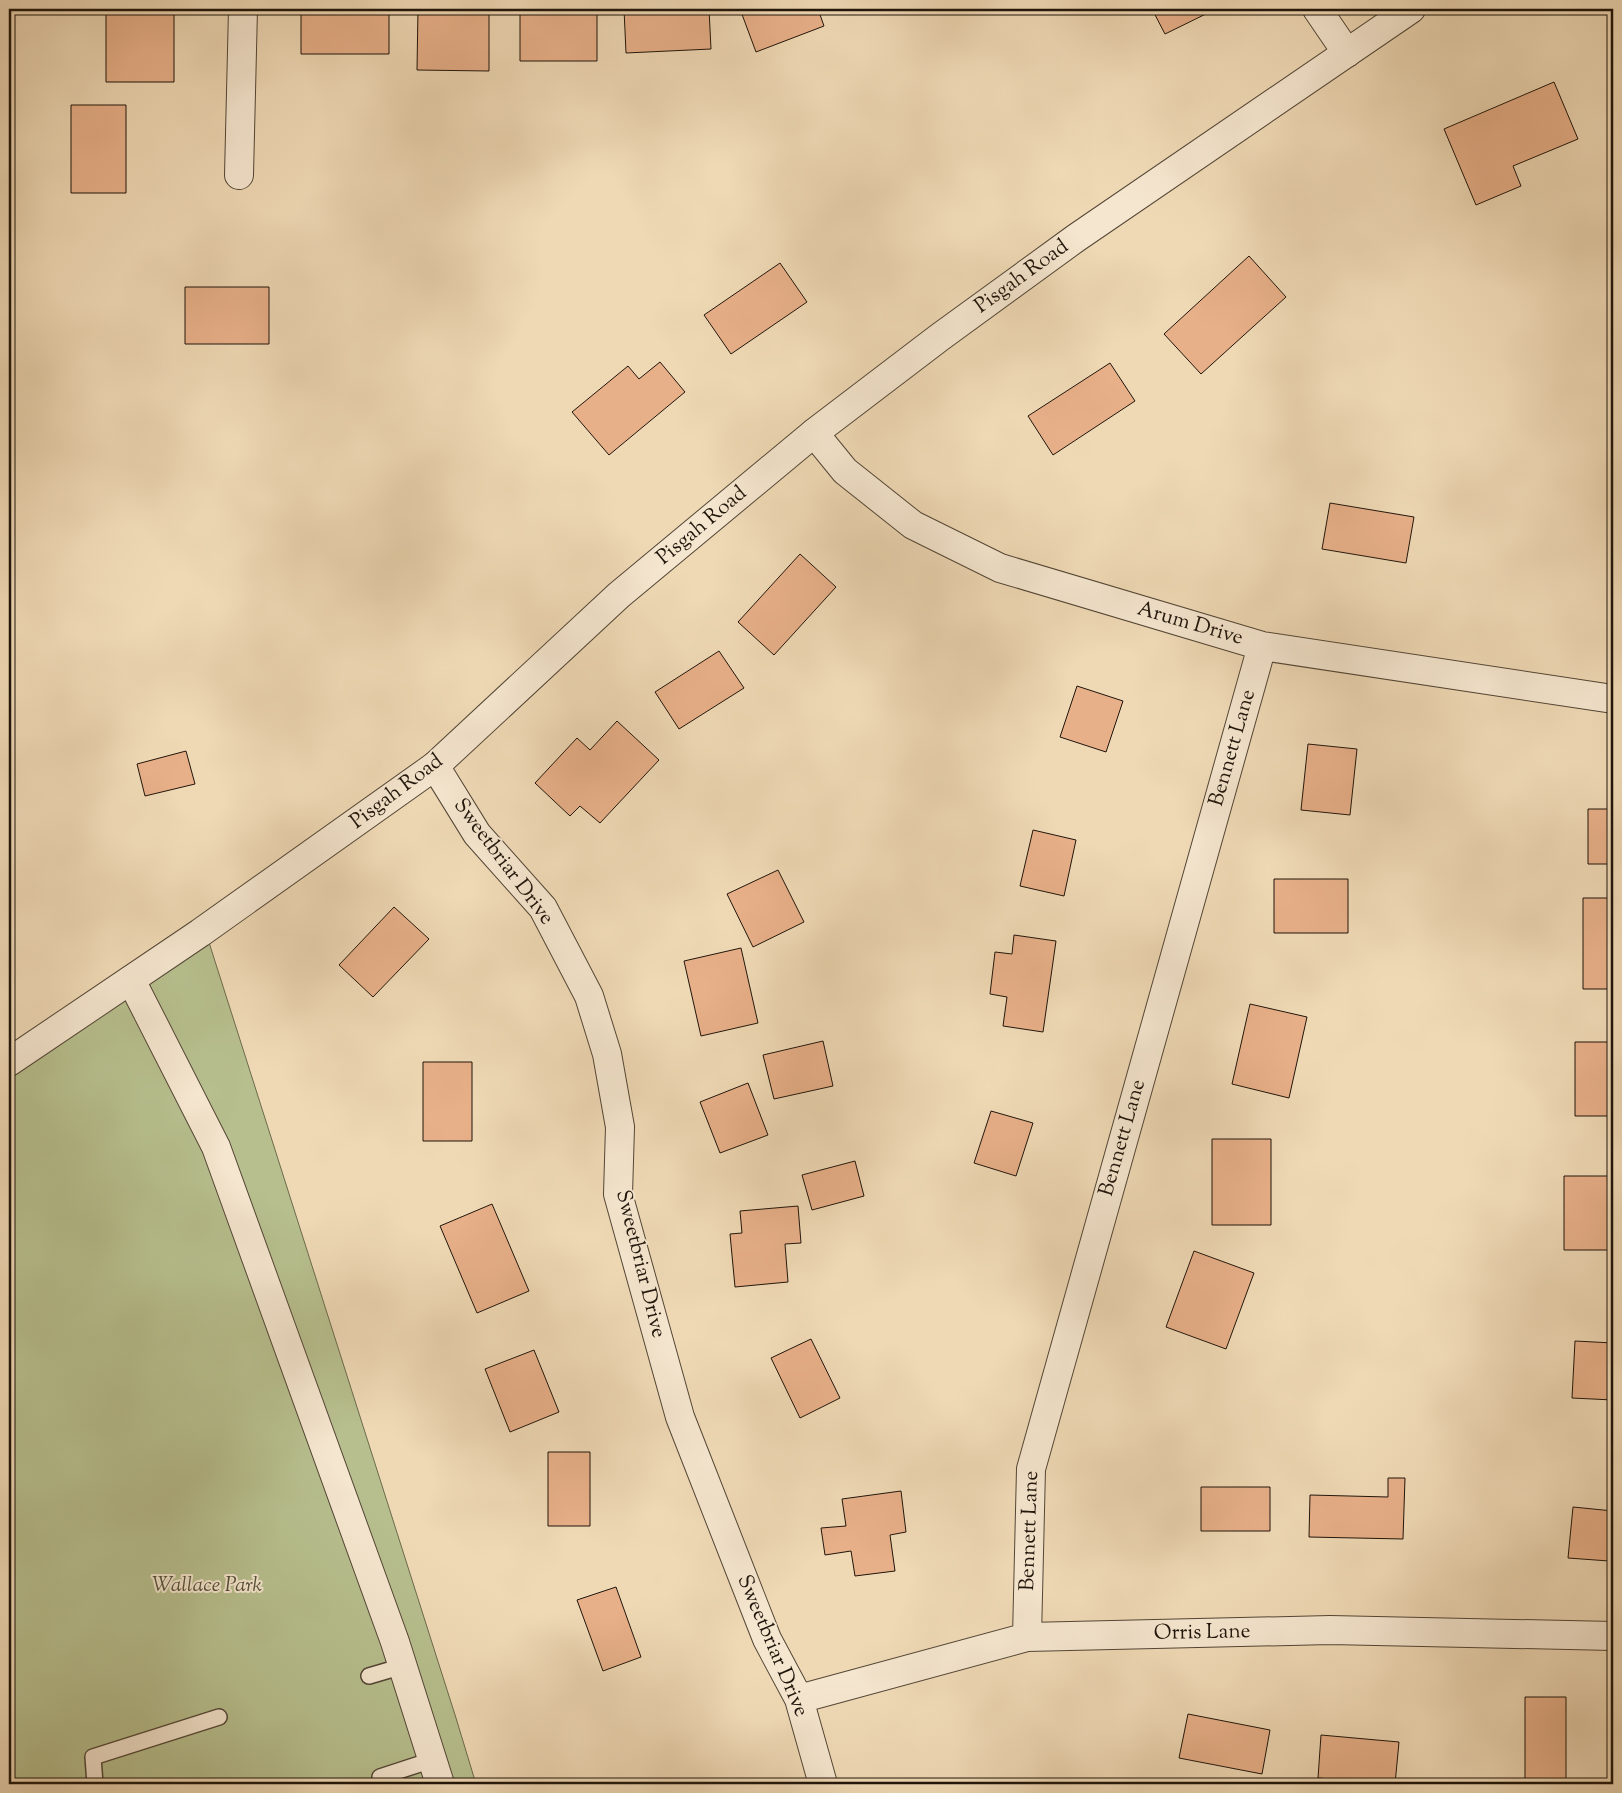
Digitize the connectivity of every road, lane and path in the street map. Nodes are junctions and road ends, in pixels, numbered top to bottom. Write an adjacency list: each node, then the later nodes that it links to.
1 (244, 9): 5 (street)
2 (1317, 9): 4 (street)
3 (1411, 9): 4 (street, Pisgah Road)
4 (1347, 53): 6 (street, Pisgah Road)
5 (239, 175)
6 (814, 433): 7 (street, Arum Drive); 9 (street, Pisgah Road)
7 (1262, 646): 8 (street, Arum Drive); 13 (street, Bennett Lane)
8 (1613, 699)
9 (435, 766): 10 (street, Pisgah Road); 16 (street, Sweetbriar Drive)
10 (131, 980): 11 (street, Pisgah Road); 14 (street)
11 (9, 1062)
12 (1613, 1636): 13 (street, Orris Lane)
13 (1027, 1637): 16 (street, Orris Lane)
14 (402, 1666): 15 (lane); 18 (street)
15 (369, 1676)
16 (799, 1700): 21 (street, Sweetbriar Drive)
17 (219, 1717): 20 (lane)
18 (436, 1772): 19 (lane)
19 (380, 1777)
20 (95, 1784)
21 (823, 1784)

